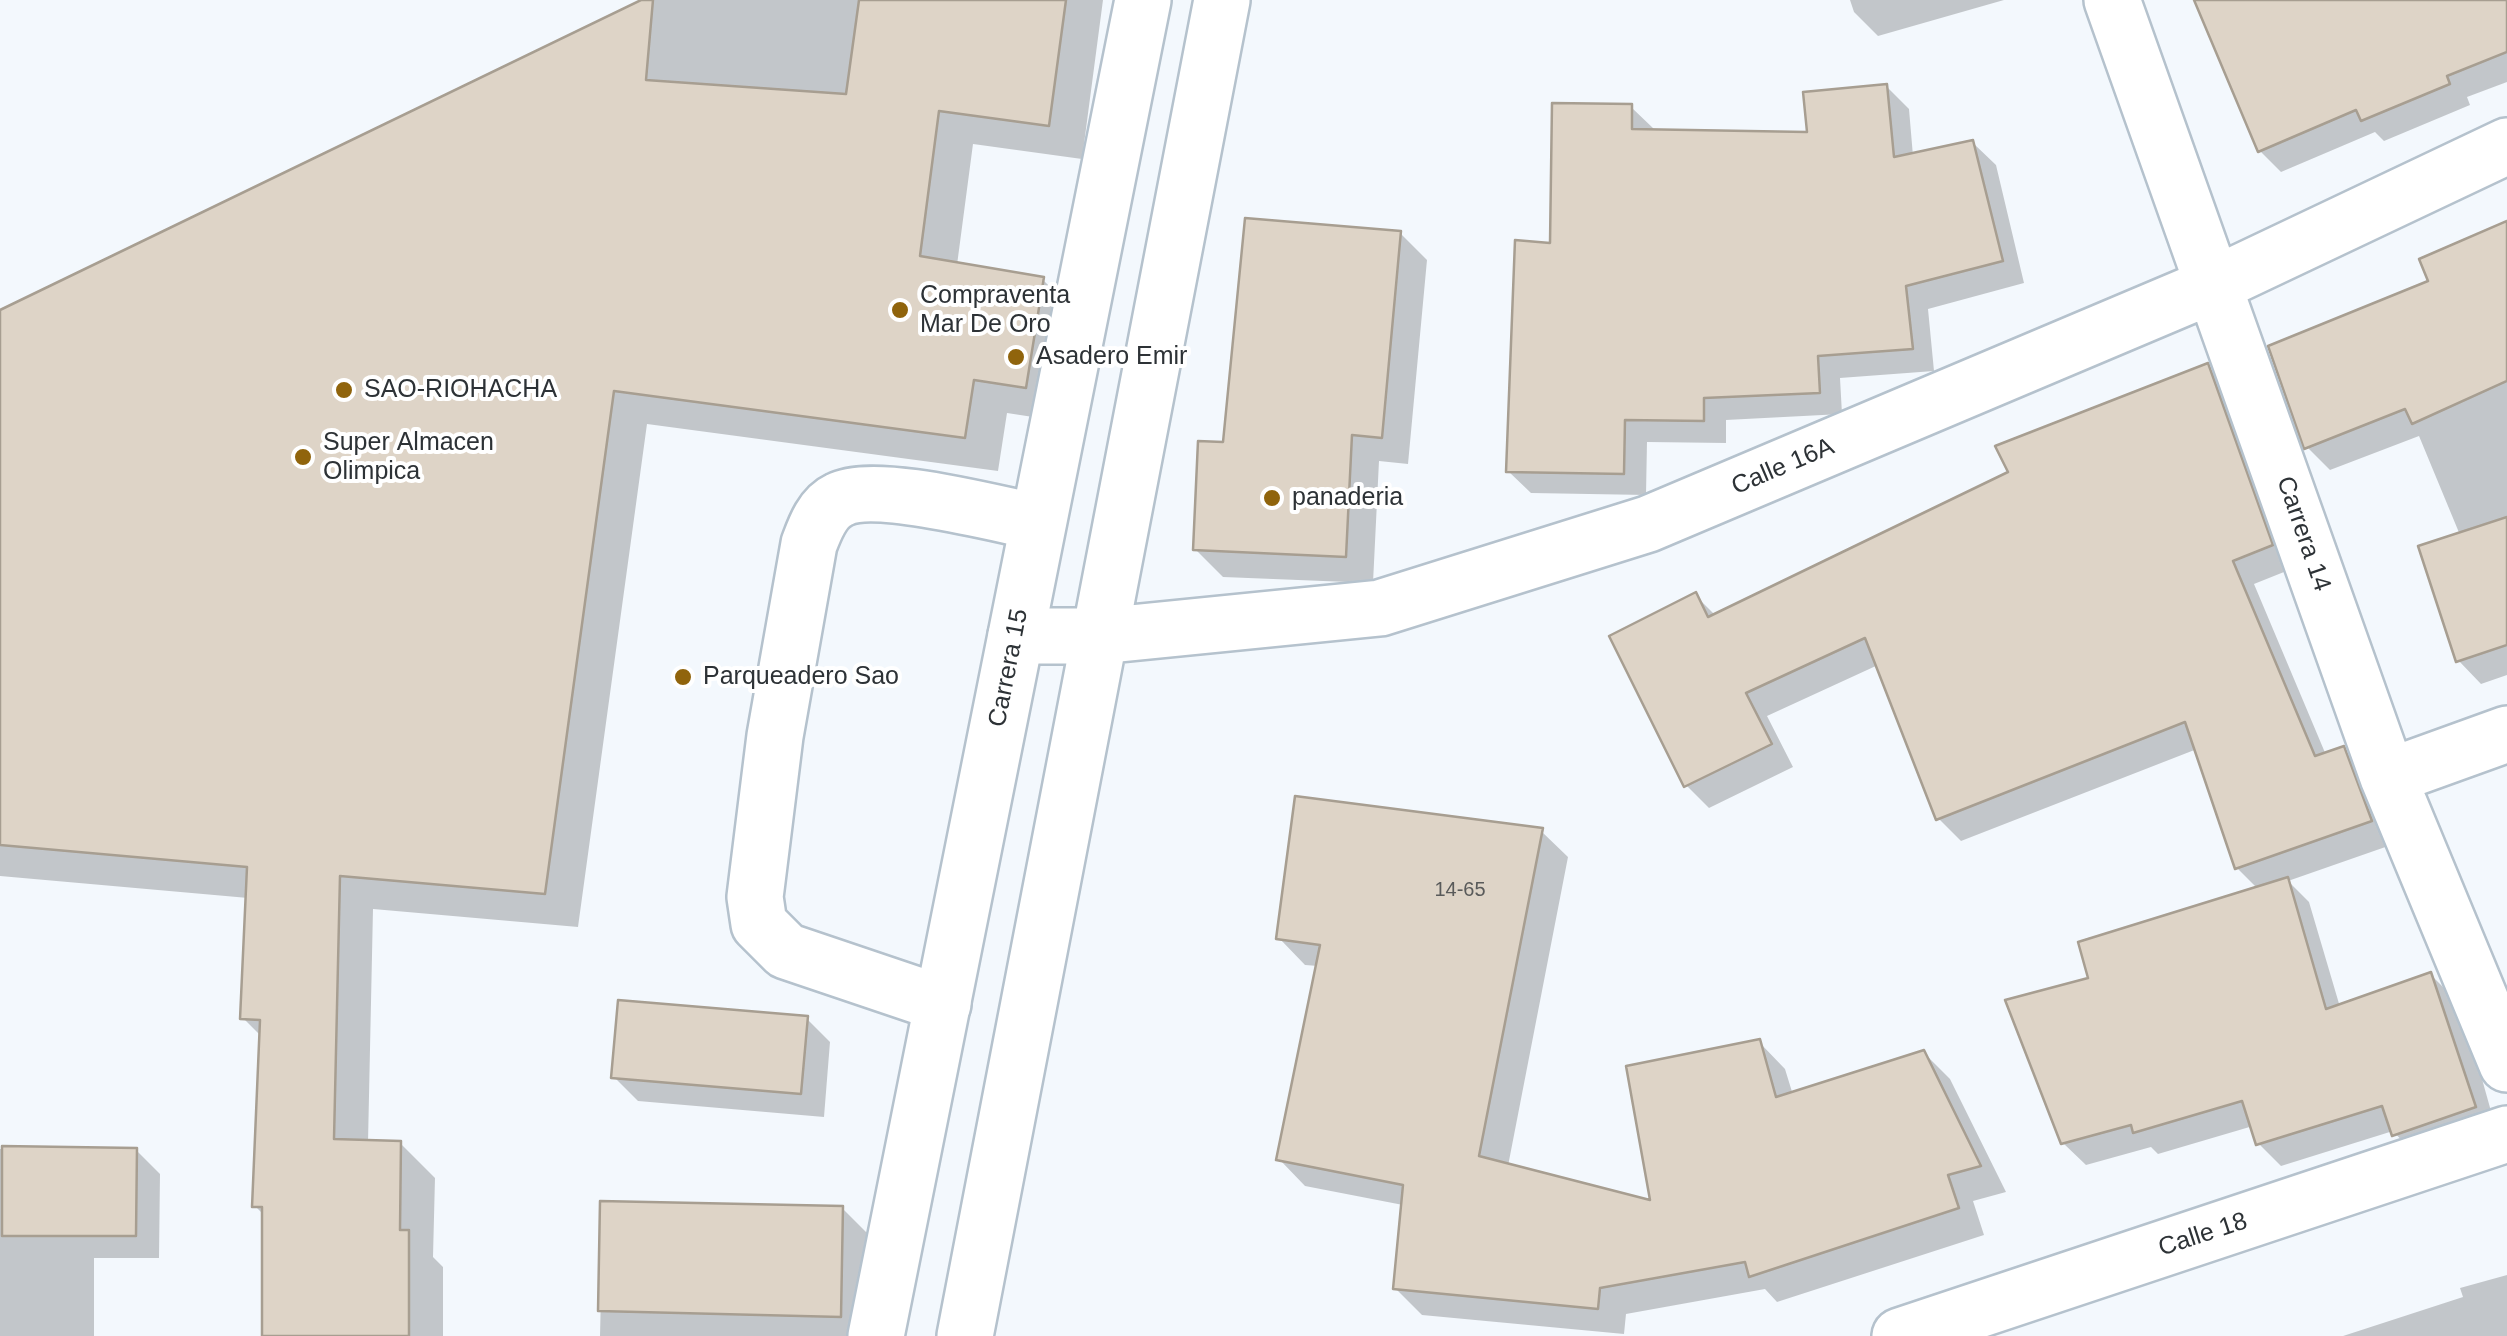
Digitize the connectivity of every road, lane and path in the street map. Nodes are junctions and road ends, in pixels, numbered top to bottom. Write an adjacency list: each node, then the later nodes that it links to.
1 (1143, 0): 6 (street, Carrera 15)
2 (1222, 0): 8 (street)
3 (2112, 0): 5 (street, Carrera 14)
4 (2507, 146): 5 (street, Calle 16A)
5 (2216, 284): 8 (street, Calle 16A); 10 (street, Carrera 14)
6 (1038, 522): 7 (street, Carrera 15); 11 (street)
7 (1016, 636): 8 (street, Calle 16A); 11 (street, Carrera 15)
8 (1100, 636): 15 (street)
9 (2507, 734): 10 (street)
10 (2388, 777): 12 (street, Carrera 14)
11 (943, 1004): 14 (street, Carrera 15)
12 (2507, 1064)
13 (2507, 1134): 16 (street, Calle 18)
14 (876, 1336)
15 (965, 1336)
16 (1900, 1336)

